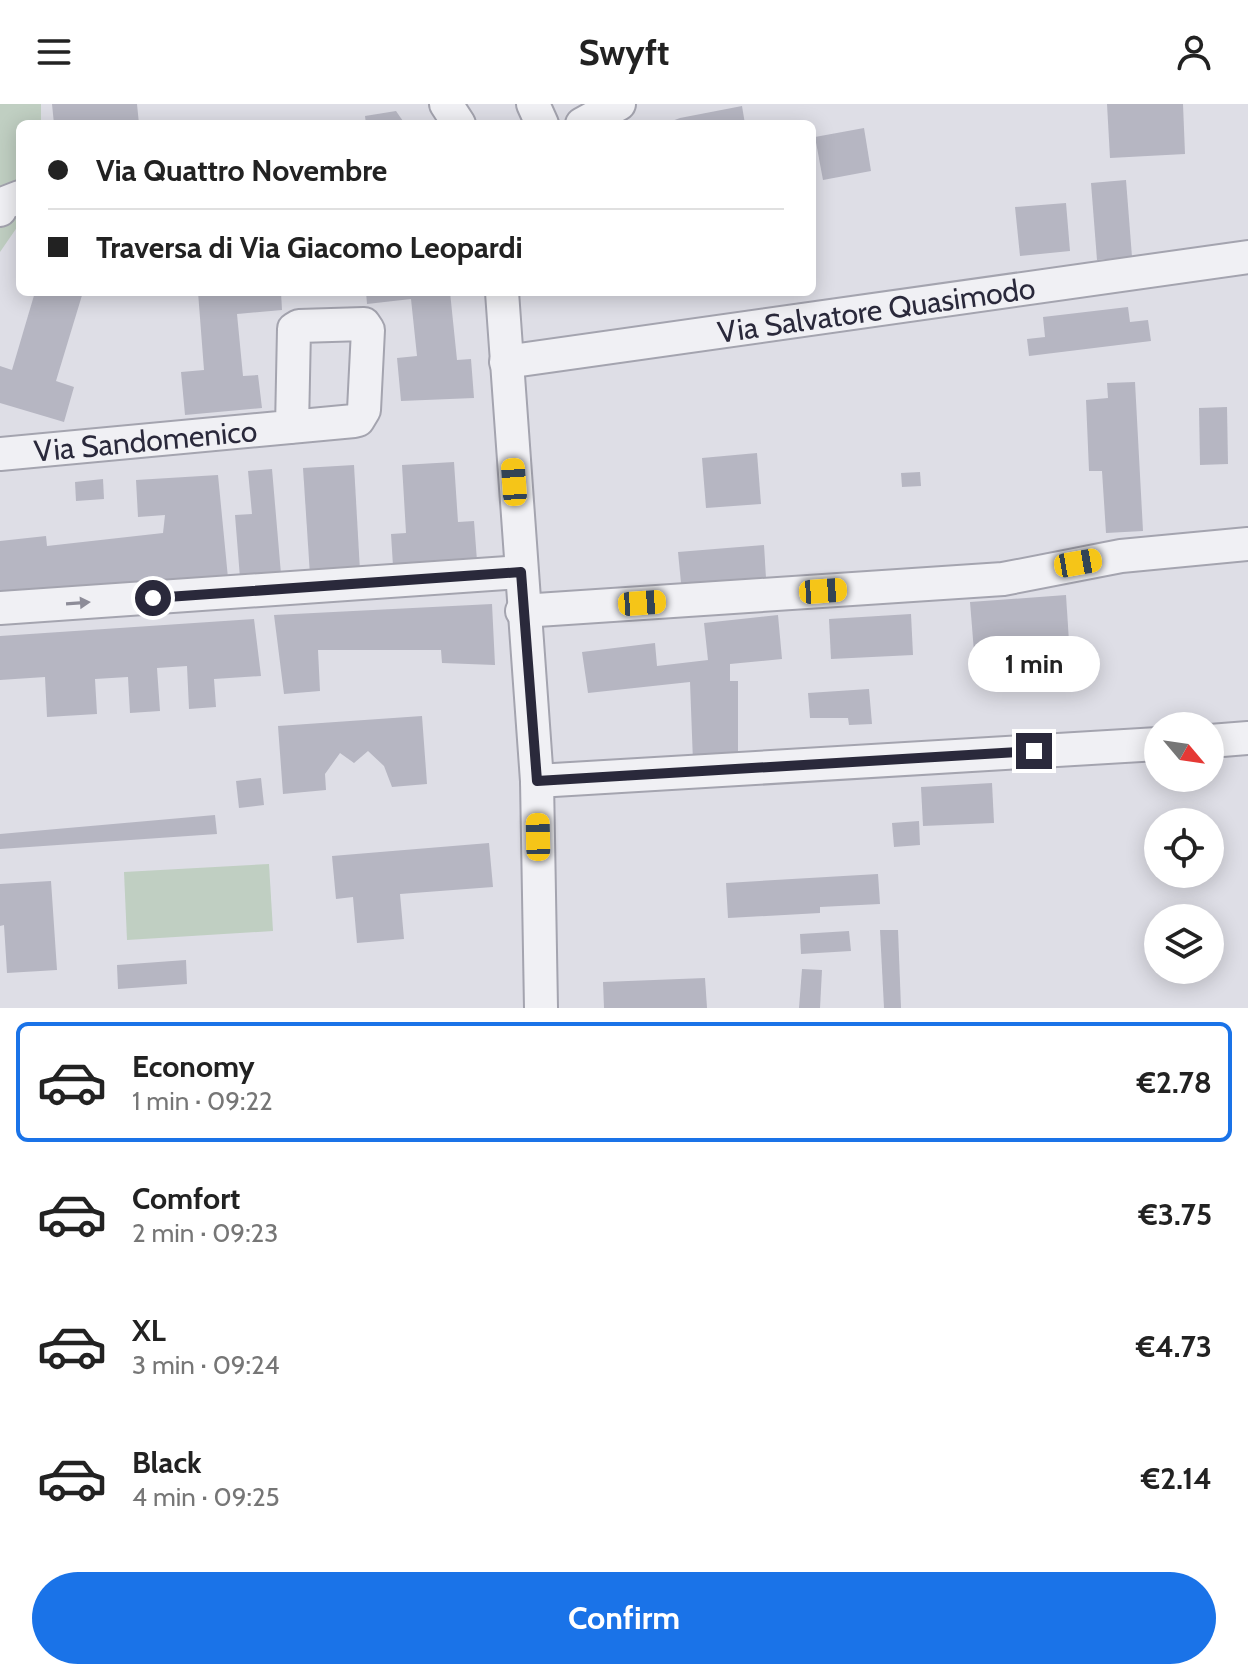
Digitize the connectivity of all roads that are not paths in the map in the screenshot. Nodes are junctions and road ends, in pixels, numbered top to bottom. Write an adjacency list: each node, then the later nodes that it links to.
1 (542, 104): 2 (street)
2 (560, 104)
3 (619, 104): 4 (street)
4 (589, 120)
5 (16, 199): 6 (street)
6 (0, 210)
7 (1248, 257): 9 (street, Via Salvatore Quasimodo)
8 (502, 296): 9 (street)
9 (506, 362): 13 (street)
10 (292, 427): 11 (street, Via Sandomenico)
11 (0, 454)
12 (1248, 544): 15 (street)
13 (521, 572): 14 (street, one-way to 13); 15 (street)
14 (0, 608)
15 (522, 611): 19 (street)
16 (1248, 738): 17 (street)
17 (1224, 740)
18 (1144, 745): 19 (street)
19 (537, 781): 20 (street)
20 (541, 1008)

